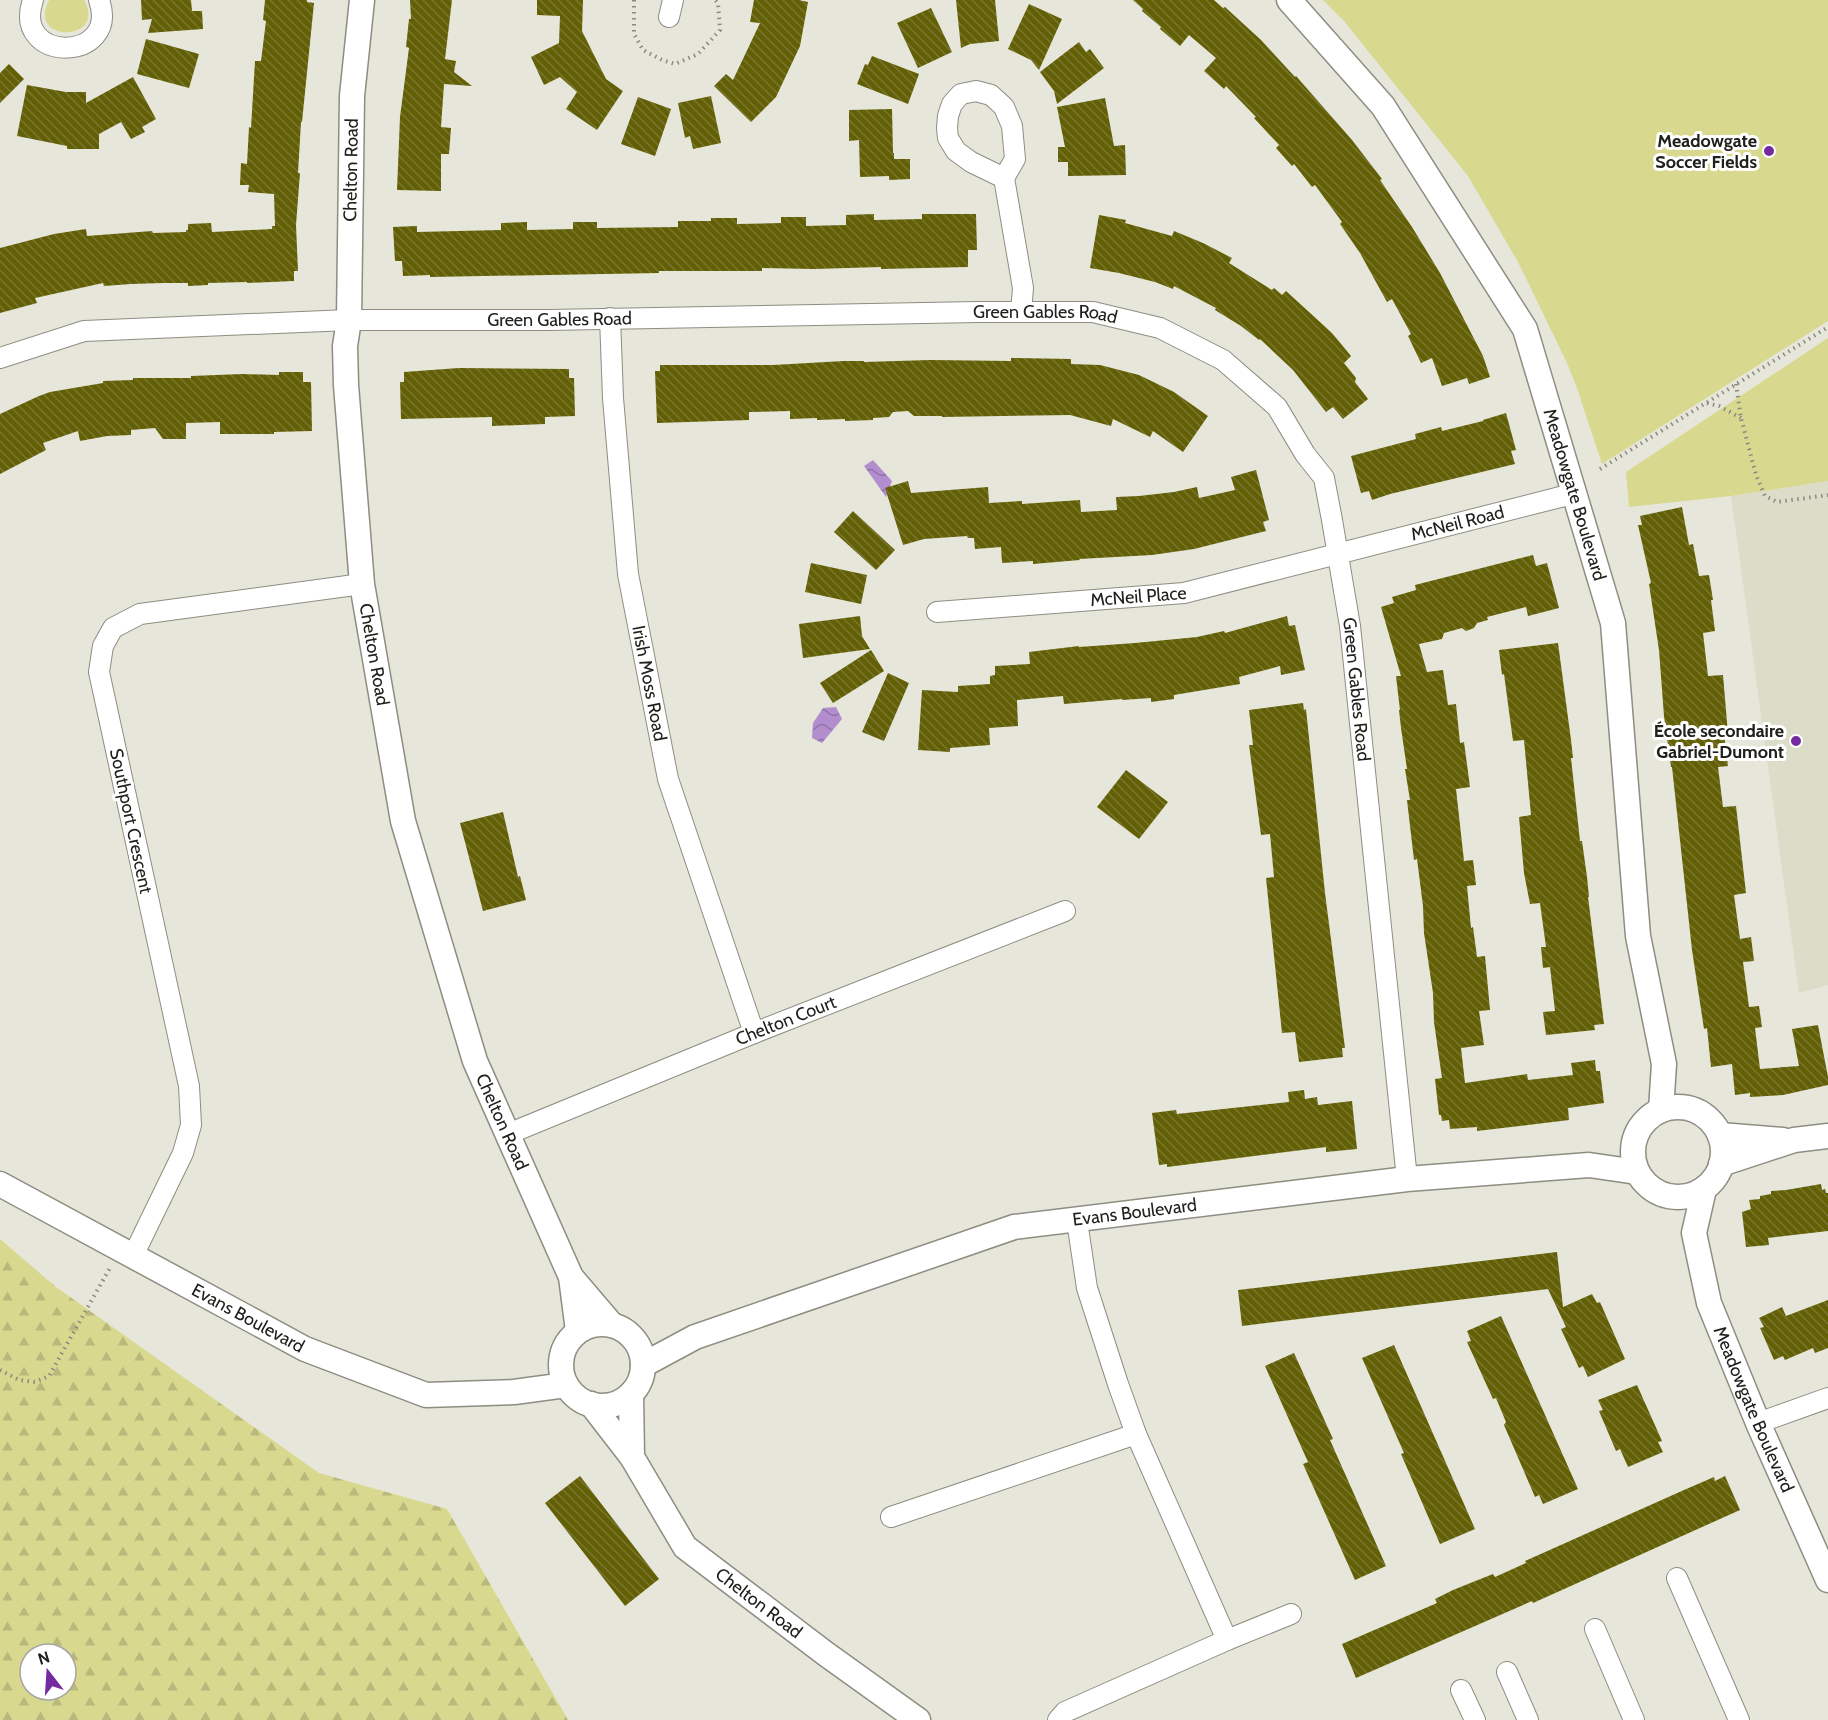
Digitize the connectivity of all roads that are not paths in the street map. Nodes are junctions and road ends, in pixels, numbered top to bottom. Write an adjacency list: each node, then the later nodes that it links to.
1 (33, 0): 2 (street)
2 (99, 0)
3 (362, 0): 8 (street, Chelton Road)
4 (1289, 0): 10 (street, Meadowgate Boulevard)
5 (1004, 178): 6 (street)
6 (1021, 312): 7 (street, Green Gables Road); 11 (street, Green Gables Road)
7 (610, 318): 8 (street, Green Gables Road); 15 (street, Irish Moss Road)
8 (349, 320): 9 (street, Green Gables Road); 12 (street, Chelton Road)
9 (0, 358)
10 (1576, 493): 11 (street, McNeil Road); 16 (street, Meadowgate Boulevard)
11 (1338, 554): 13 (street, McNeil Place); 27 (street, Green Gables Road)
12 (362, 584): 19 (street, Chelton Road); 33 (street, Southport Crescent)
13 (937, 612)
14 (1065, 911): 15 (street, Chelton Court)
15 (754, 1033): 19 (street, Chelton Court)
16 (1664, 1064): 17 (street, Meadowgate Boulevard); 18 (street, Meadowgate Boulevard)
17 (1688, 1108): 18 (street); 20 (street)
18 (1661, 1110): 23 (street)
19 (508, 1134): 34 (street, Chelton Road)
20 (1720, 1135): 22 (street); 24 (street)
21 (1828, 1136): 22 (street)
22 (1794, 1140): 24 (street)
23 (1633, 1148): 25 (street, Evans Boulevard); 26 (street)
24 (1721, 1164): 29 (street)
25 (1589, 1165): 26 (street, Evans Boulevard); 27 (street, Evans Boulevard)
26 (1637, 1172): 30 (street)
27 (1407, 1179): 31 (street, Evans Boulevard)
28 (0, 1184): 33 (street, Evans Boulevard)
29 (1704, 1189): 30 (street); 32 (street, Meadowgate Boulevard)
30 (1665, 1195): 32 (street, Meadowgate Boulevard)
31 (1077, 1221): 38 (street, Evans Boulevard); 45 (street)
32 (1694, 1233): 44 (street, Meadowgate Boulevard)
33 (126, 1252): 40 (street, Evans Boulevard)
34 (571, 1277): 35 (street, Chelton Road); 36 (street, Chelton Road)
35 (612, 1325): 36 (street); 38 (street)
36 (578, 1331): 37 (street)
37 (562, 1354): 39 (street); 40 (street)
38 (640, 1354): 41 (street)
39 (566, 1385): 40 (street, Evans Boulevard); 43 (street)
40 (514, 1392)
41 (630, 1394): 43 (street); 46 (street, Chelton Road)
42 (1828, 1398): 44 (street)
43 (591, 1404): 46 (street, Chelton Road)
44 (1758, 1423): 49 (street, Meadowgate Boulevard)
45 (1136, 1434): 47 (street); 52 (street)
46 (632, 1457): 55 (street, Chelton Road)
47 (891, 1517)
48 (1677, 1578): 60 (street)
49 (1828, 1580)
50 (1291, 1614): 52 (street)
51 (1595, 1629): 59 (street)
52 (1227, 1640): 56 (street)
53 (1506, 1672): 58 (street)
54 (1461, 1690): 57 (street)
55 (918, 1720)
56 (1058, 1720)
57 (1475, 1720)
58 (1528, 1720)
59 (1634, 1720)
60 (1739, 1720)

